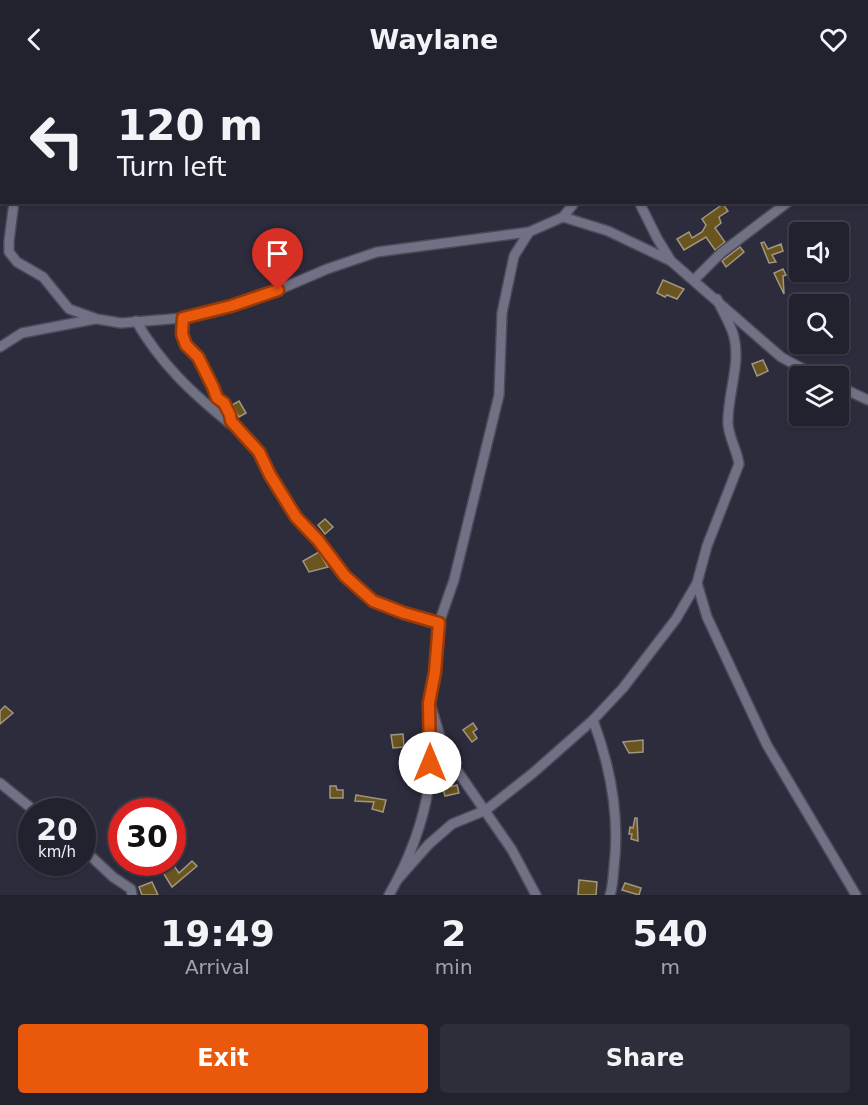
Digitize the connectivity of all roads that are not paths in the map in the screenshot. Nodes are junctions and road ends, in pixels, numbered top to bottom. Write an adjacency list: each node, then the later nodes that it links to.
1 (14, 204): 11 (street)
2 (574, 204): 5 (street)
3 (640, 204): 7 (street)
4 (785, 204): 8 (street)
5 (564, 217): 6 (street); 7 (street)
6 (530, 232): 10 (street); 19 (street)
7 (671, 261): 8 (street)
8 (694, 280): 9 (street)
9 (717, 299): 14 (street); 18 (street)
10 (183, 318): 12 (street); 17 (street)
11 (97, 319): 12 (street); 13 (street)
12 (136, 321): 17 (street)
13 (0, 347)
14 (798, 366)
15 (849, 391): 16 (street)
16 (868, 400)
17 (231, 421): 19 (street)
18 (697, 583): 21 (street); 31 (street)
19 (439, 623): 20 (street)
20 (429, 703): 24 (street); 26 (street)
21 (593, 720): 24 (street); 30 (street)
22 (0, 783): 23 (street)
23 (19, 798)
24 (486, 810): 26 (street); 29 (street)
25 (96, 861): 27 (street)
26 (398, 879): 28 (street)
27 (132, 895)
28 (389, 895)
29 (536, 895)
30 (610, 895)
31 (856, 895)

